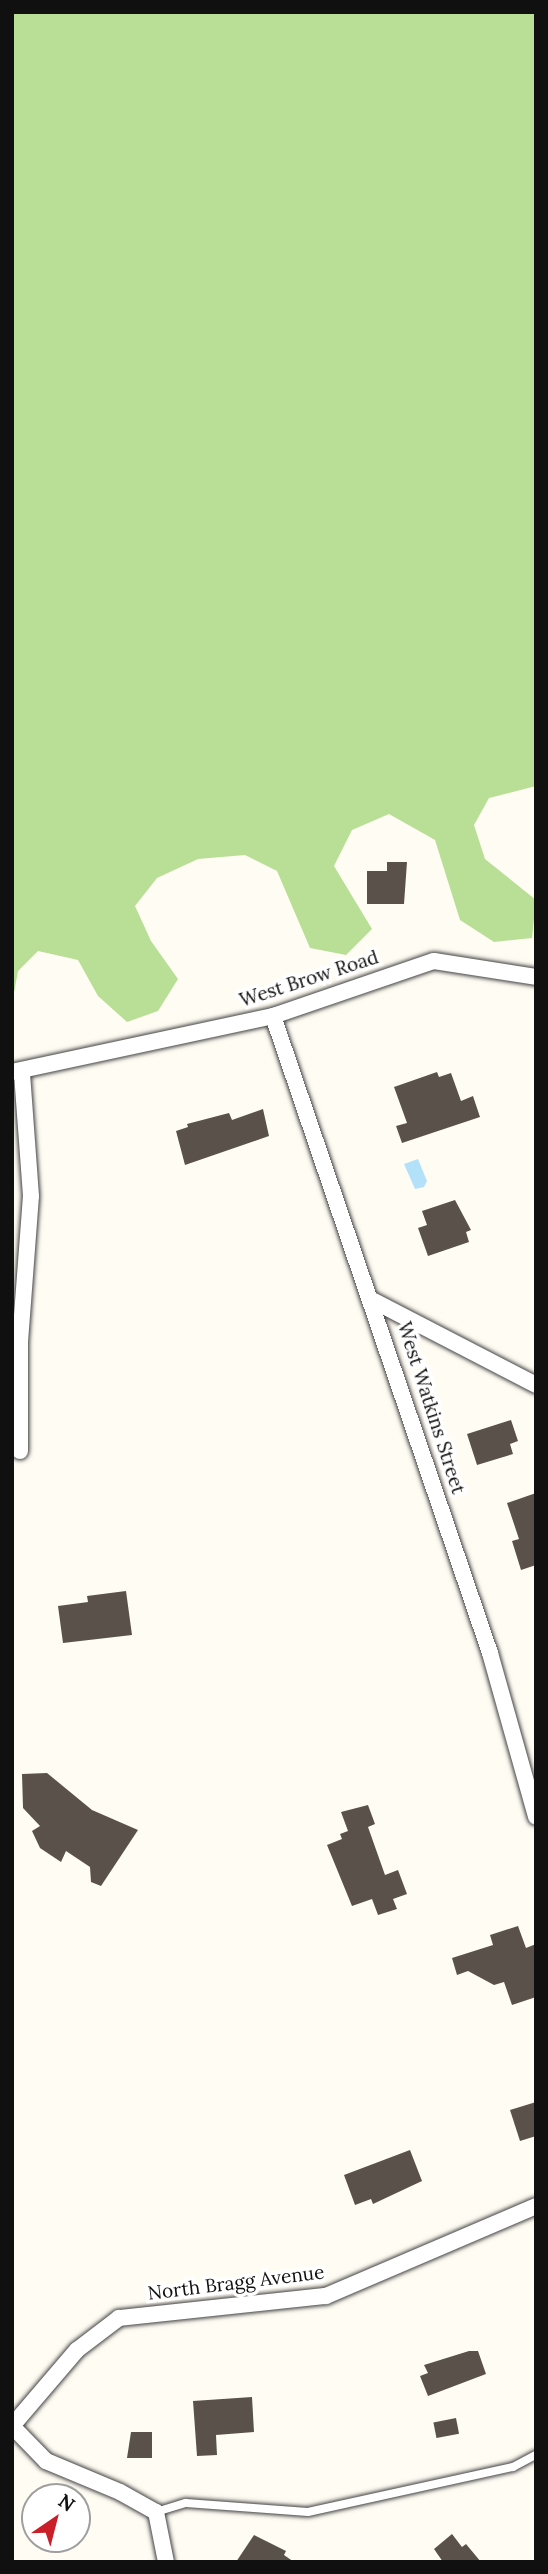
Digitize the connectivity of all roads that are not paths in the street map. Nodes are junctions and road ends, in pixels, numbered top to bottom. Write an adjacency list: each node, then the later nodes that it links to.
1 (536, 976): 2 (street, West Brow Road)
2 (273, 1016): 3 (street, West Brow Road); 4 (street, West Watkins Street)
3 (17, 1072): 5 (street)
4 (374, 1301): 6 (street); 8 (street, West Watkins Street)
5 (18, 1307): 7 (street)
6 (536, 1385)
7 (20, 1451)
8 (536, 1817)
9 (536, 2206): 10 (street, North Bragg Avenue)
10 (12, 2426): 12 (street)
11 (536, 2455): 12 (lane)
12 (156, 2512): 13 (street)
13 (166, 2562)

